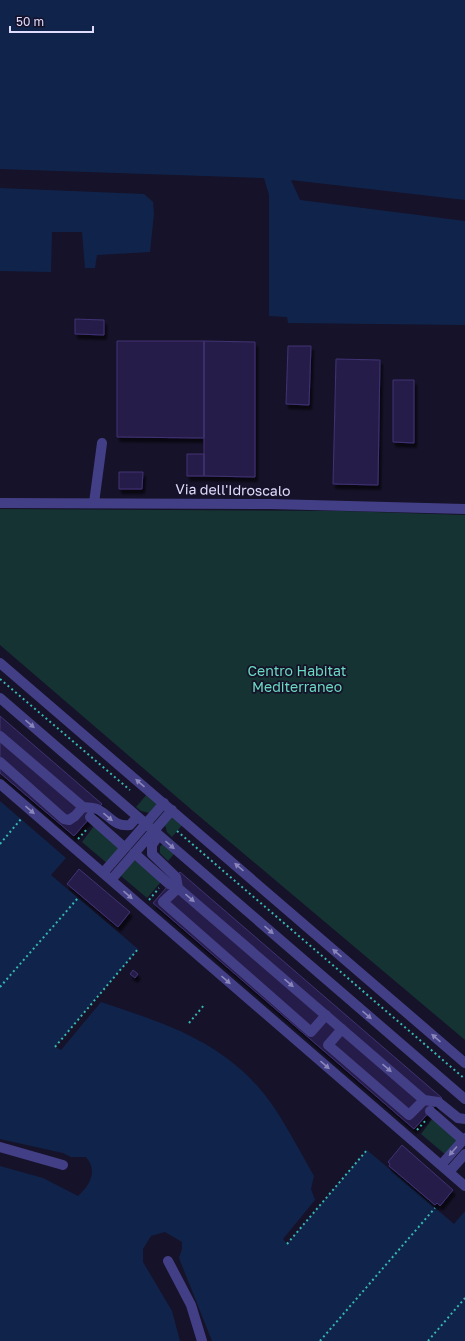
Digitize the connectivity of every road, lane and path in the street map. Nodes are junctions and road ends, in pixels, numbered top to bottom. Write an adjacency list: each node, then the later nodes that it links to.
1 (102, 443): 3 (street)
2 (0, 503): 3 (street, Via dell'Idroscalo)
3 (94, 503): 4 (street, Via dell'Idroscalo)
4 (465, 509)
5 (0, 663): 12 (street, one-way to 5)
6 (0, 679): 11 (path)
7 (0, 698): 15 (street, one-way to 15)
8 (0, 736): 13 (street)
9 (0, 762): 13 (street)
10 (0, 784): 21 (street, one-way to 21)
11 (130, 790)
12 (164, 803): 14 (street); 18 (street)
13 (83, 807): 15 (street, one-way to 15)
14 (172, 810): 18 (street); 34 (street, one-way to 14)
15 (137, 817): 18 (street)
16 (21, 819): 20 (path)
17 (92, 819): 21 (path); 22 (street)
18 (153, 830): 22 (street); 24 (street); 36 (street, one-way to 36)
19 (177, 831): 35 (path)
20 (0, 844)
21 (72, 846): 23 (street)
22 (129, 850): 23 (street); 24 (street)
23 (107, 877): 26 (street, one-way to 26)
24 (171, 884): 26 (path); 30 (street, one-way to 30); 30 (street)
25 (78, 898): 28 (path)
26 (142, 907): 45 (street, one-way to 45)
27 (138, 949): 33 (path)
28 (0, 987)
29 (204, 1004): 31 (path)
30 (326, 1015): 32 (street)
31 (189, 1023)
32 (342, 1029): 37 (street, one-way to 37); 37 (street)
33 (55, 1047)
34 (465, 1063)
35 (465, 1079)
36 (465, 1099)
37 (424, 1100): 39 (street)
38 (430, 1111): 40 (street)
39 (465, 1119)
40 (464, 1139): 45 (street, one-way to 45)
41 (0, 1147): 44 (street)
42 (367, 1150): 48 (path)
43 (465, 1154): 45 (street)
44 (63, 1165)
45 (445, 1168): 46 (street)
46 (465, 1186)
47 (435, 1208): 52 (path)
48 (287, 1244)
49 (168, 1261): 51 (street)
50 (465, 1298): 53 (path)
51 (202, 1341)
52 (320, 1341)
53 (428, 1341)

